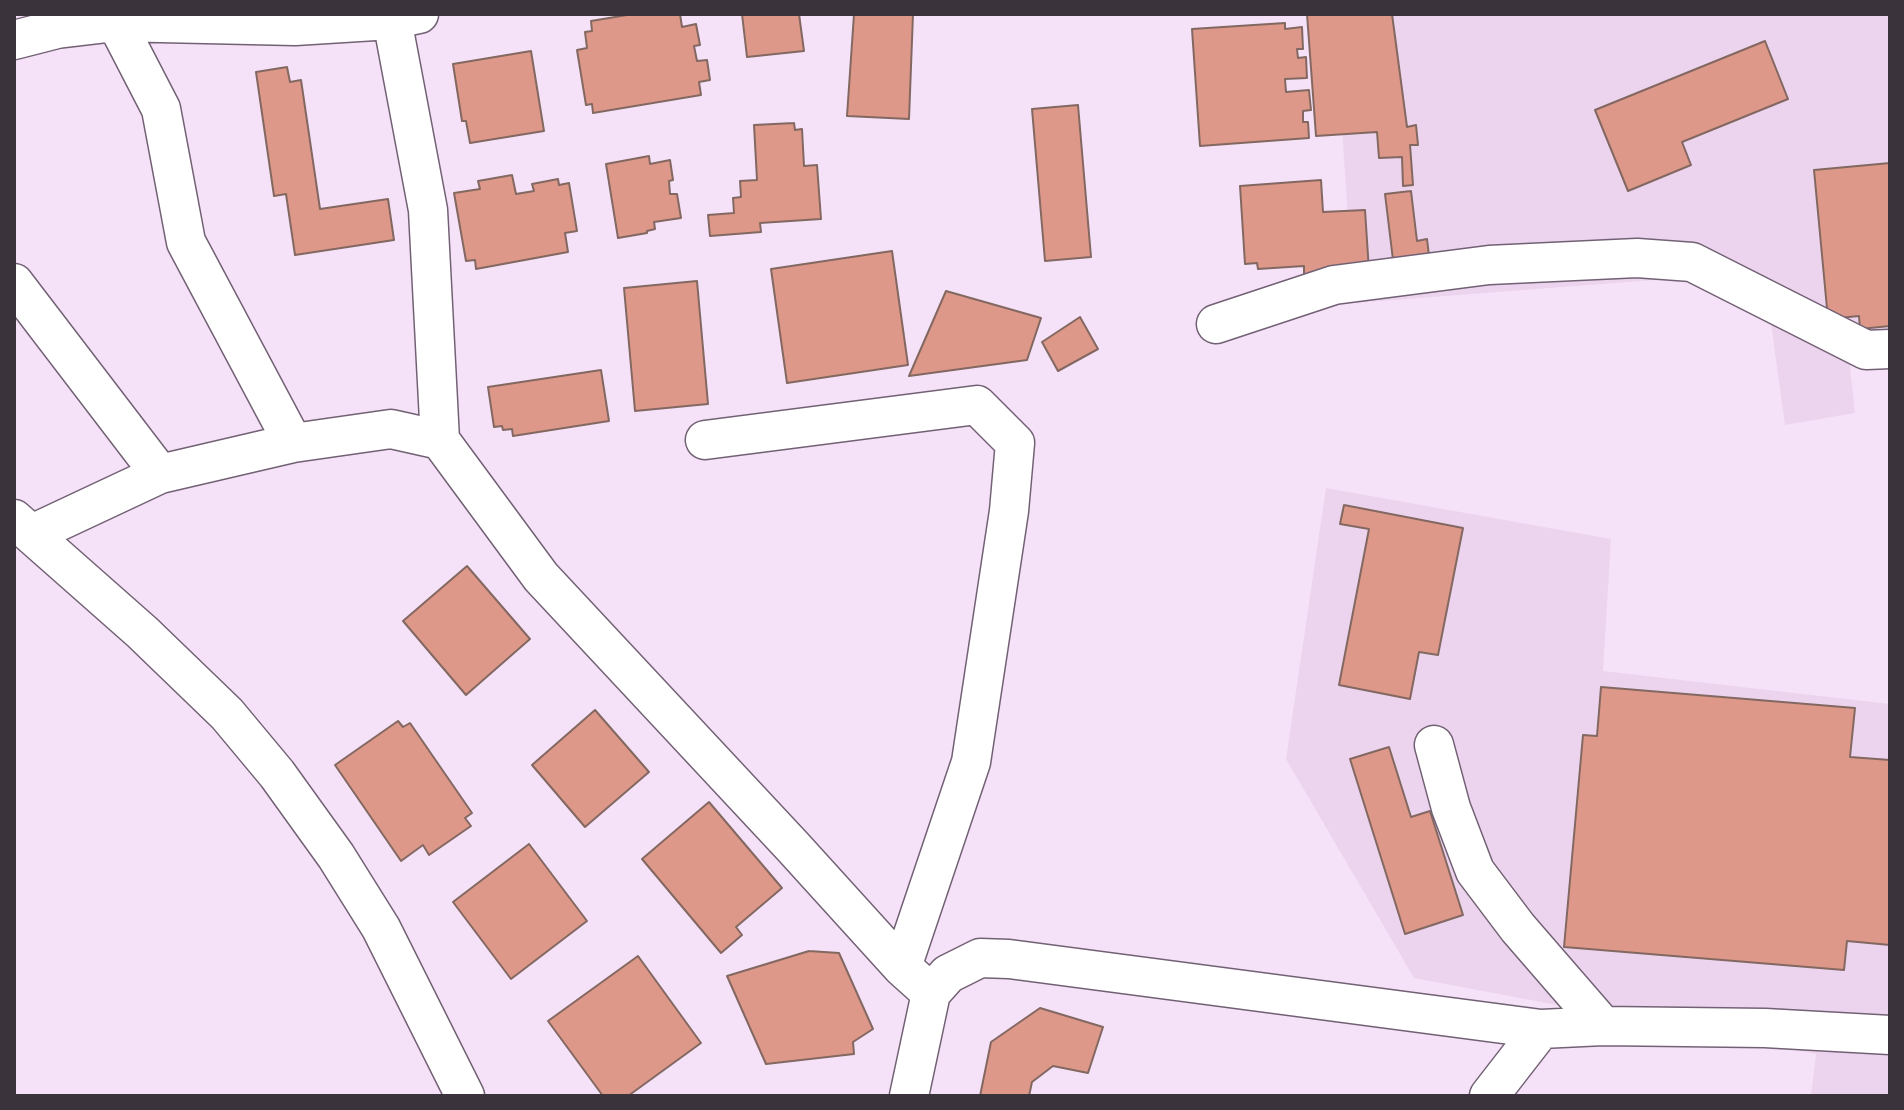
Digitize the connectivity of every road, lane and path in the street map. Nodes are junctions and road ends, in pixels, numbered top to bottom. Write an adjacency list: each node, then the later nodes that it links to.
1 (400, 16): 2 (street); 7 (street)
2 (116, 22): 3 (street); 9 (street)
3 (14, 40)
4 (14, 283): 10 (street)
5 (1216, 324): 6 (street)
6 (1890, 349)
7 (440, 440): 9 (street); 13 (street)
8 (705, 440): 13 (street)
9 (293, 443): 10 (street)
10 (160, 474): 11 (street)
11 (23, 526): 18 (street)
12 (1434, 745): 15 (street)
13 (902, 967): 14 (street)
14 (931, 993): 16 (street); 19 (street)
15 (1603, 1026): 16 (street); 17 (street)
16 (1541, 1029): 20 (street)
17 (1890, 1035)
18 (465, 1096)
19 (909, 1096)
20 (1489, 1096)

